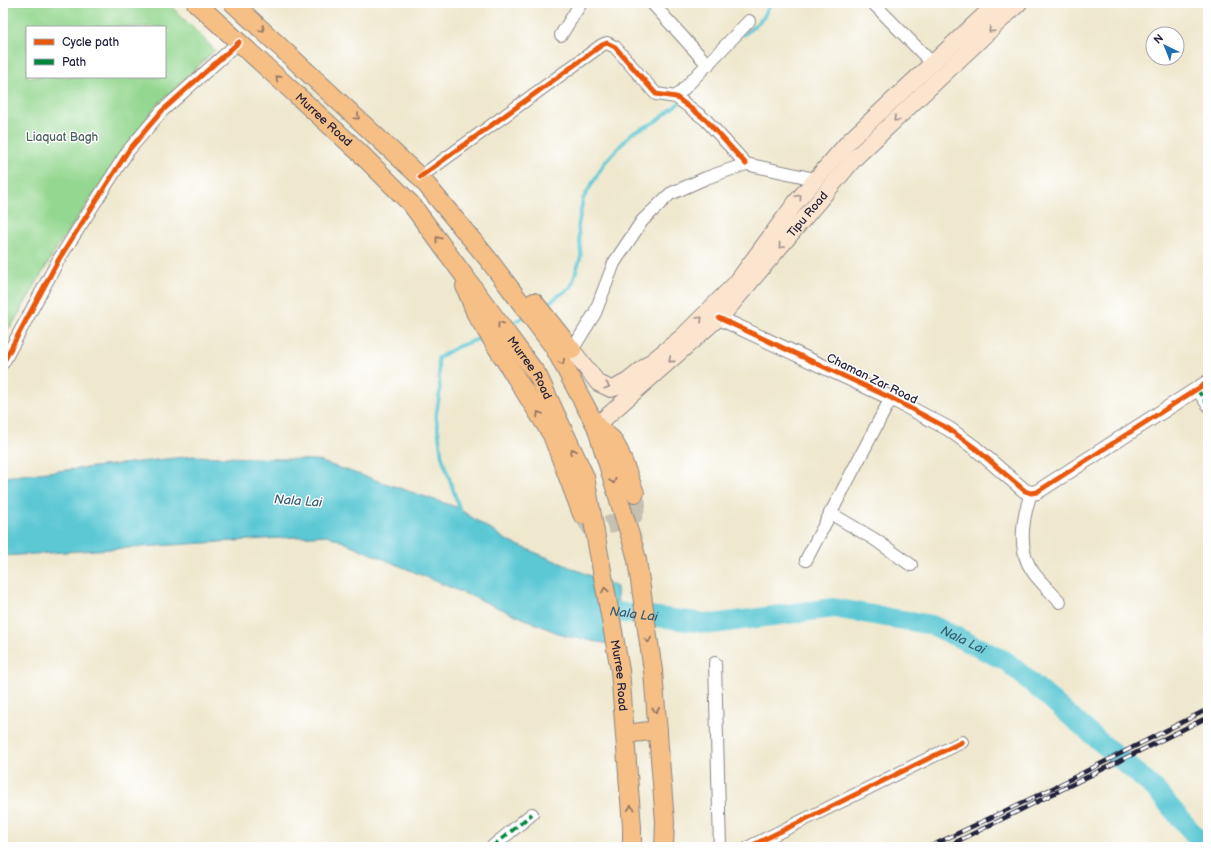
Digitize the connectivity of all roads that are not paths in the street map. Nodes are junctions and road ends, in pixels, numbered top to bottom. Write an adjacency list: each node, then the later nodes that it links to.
1 (196, 3): 10 (main road, Murree Road)
2 (233, 3): 15 (main road, Murree Road, one-way to 15)
3 (581, 3): 9 (street)
4 (652, 3): 12 (street)
5 (873, 3): 11 (street)
6 (997, 3): 11 (main road)
7 (1019, 3): 17 (main road, Tipu Road, one-way to 17)
8 (749, 21): 12 (street)
9 (561, 36)
10 (239, 42): 19 (main road, Murree Road, one-way to 10); 21 (street)
11 (932, 63): 16 (main road)
12 (708, 65): 13 (street)
13 (676, 97): 14 (street); 15 (street)
14 (746, 164): 16 (street); 20 (street)
15 (420, 177): 18 (main road, Murree Road)
16 (815, 179): 20 (main road, one-way to 16)
17 (719, 318): 23 (street, Chaman Zar Road); 25 (main road, Tipu Road, one-way to 25)
18 (545, 326): 20 (main road); 25 (main road, Murree Road, one-way to 25)
19 (506, 347): 29 (main road, one-way to 19); 35 (main road, Murree Road, one-way to 19)
20 (572, 350)
21 (3, 363)
22 (1202, 386): 24 (street); 27 (street)
23 (891, 398): 27 (street, Chaman Zar Road); 28 (street)
24 (1208, 405)
25 (596, 426): 26 (main road); 34 (main road, Murree Road, one-way to 34)
26 (635, 493)
27 (1031, 493): 32 (street)
28 (830, 513): 30 (street); 31 (street)
29 (582, 514)
30 (806, 560)
31 (911, 565)
32 (1060, 602)
33 (715, 663): 41 (street)
34 (658, 730): 35 (main road); 40 (main road, Murree Road)
35 (625, 734): 39 (main road, Murree Road, one-way to 35)
36 (962, 742): 42 (street)
37 (532, 814): 38 (street)
38 (492, 847)
39 (632, 847)
40 (664, 847)
41 (720, 847)
42 (749, 847)

